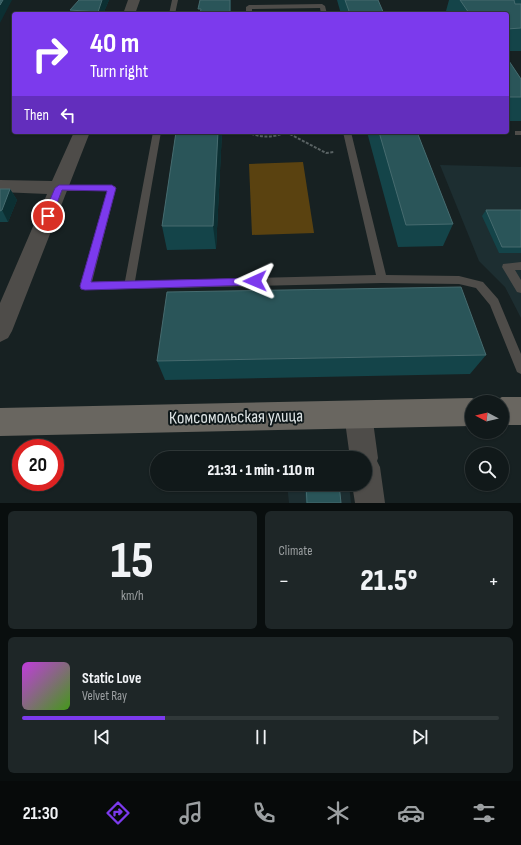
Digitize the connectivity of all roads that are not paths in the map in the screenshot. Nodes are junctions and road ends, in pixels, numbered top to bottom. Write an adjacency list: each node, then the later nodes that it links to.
1 (134, 0): 5 (street)
2 (175, 0): 6 (lane)
3 (320, 0): 4 (lane)
4 (322, 6): 7 (lane); 8 (lane)
5 (130, 12)
6 (172, 12)
7 (249, 12)
8 (324, 12)
9 (81, 134): 13 (street)
10 (157, 134): 16 (lane)
11 (348, 134): 15 (lane)
12 (0, 186): 13 (street)
13 (59, 188): 16 (lane); 18 (street)
14 (521, 266): 17 (lane)
15 (382, 279): 16 (lane); 19 (lane)
16 (129, 285)
17 (521, 289)
18 (0, 331)
19 (521, 368)
20 (509, 411): 21 (street)
21 (521, 411)
22 (465, 412): 23 (street, Комсомольская улица)
23 (358, 414): 24 (street, Комсомольская улица); 25 (street)
24 (0, 422)
25 (363, 451)
26 (368, 491): 27 (street)
27 (370, 503)

